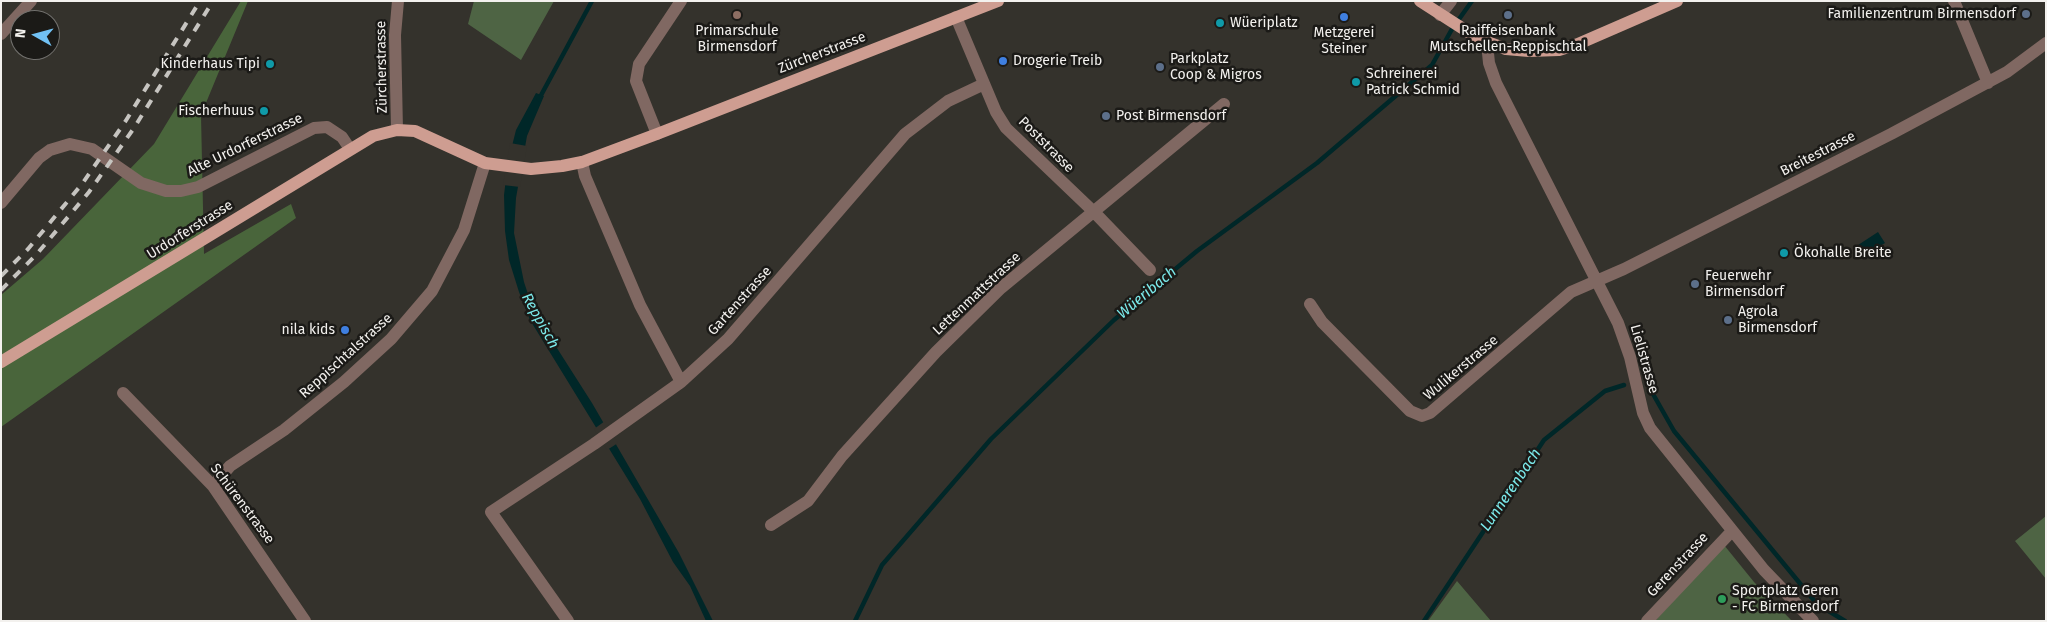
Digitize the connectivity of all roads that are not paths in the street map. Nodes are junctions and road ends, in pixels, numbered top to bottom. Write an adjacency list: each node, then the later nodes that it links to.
1 (31, 1): 11 (street)
2 (398, 1): 17 (street, Zürcherstrasse)
3 (681, 1): 18 (street)
4 (998, 1): 9 (main road, Zürcherstrasse)
5 (1420, 1): 10 (main road)
6 (1451, 1): 10 (street)
7 (1677, 1): 13 (main road)
8 (1954, 1): 14 (street)
9 (956, 17): 15 (street, Poststrasse); 18 (main road, Zürcherstrasse)
10 (1445, 19): 13 (main road)
11 (1, 34)
12 (2046, 43): 14 (street, Breitestrasse)
13 (1491, 44): 25 (street, Lielistrasse)
14 (1988, 83): 25 (street, Breitestrasse)
15 (984, 84): 23 (street, Poststrasse); 28 (street, Gartenstrasse)
16 (1224, 104): 23 (street, Lettenmattstrasse)
17 (398, 130): 19 (main road, Urdorferstrasse); 21 (main road, Zürcherstrasse)
18 (657, 134): 20 (main road, Zürcherstrasse)
19 (350, 149): 22 (street, Alte Urdorferstrasse); 27 (main road, Urdorferstrasse)
20 (582, 162): 21 (main road, Zürcherstrasse); 28 (street)
21 (485, 163): 30 (street, Reppischtalstrasse)
22 (1, 203)
23 (1095, 212): 24 (street, Poststrasse); 31 (street, Lettenmattstrasse)
24 (1150, 270)
25 (1597, 280): 26 (street, Wulikerstrasse); 32 (street, Lielistrasse)
26 (1310, 304)
27 (1, 362)
28 (681, 382): 34 (street, Gartenstrasse)
29 (123, 393): 30 (street, Schürenstrasse)
30 (213, 486): 33 (street, Schürenstrasse)
31 (771, 525)
32 (1732, 531): 35 (street, Gerenstrasse); 36 (street, Lielistrasse)
33 (305, 621)
34 (568, 621)
35 (1647, 621)
36 (1813, 621)

